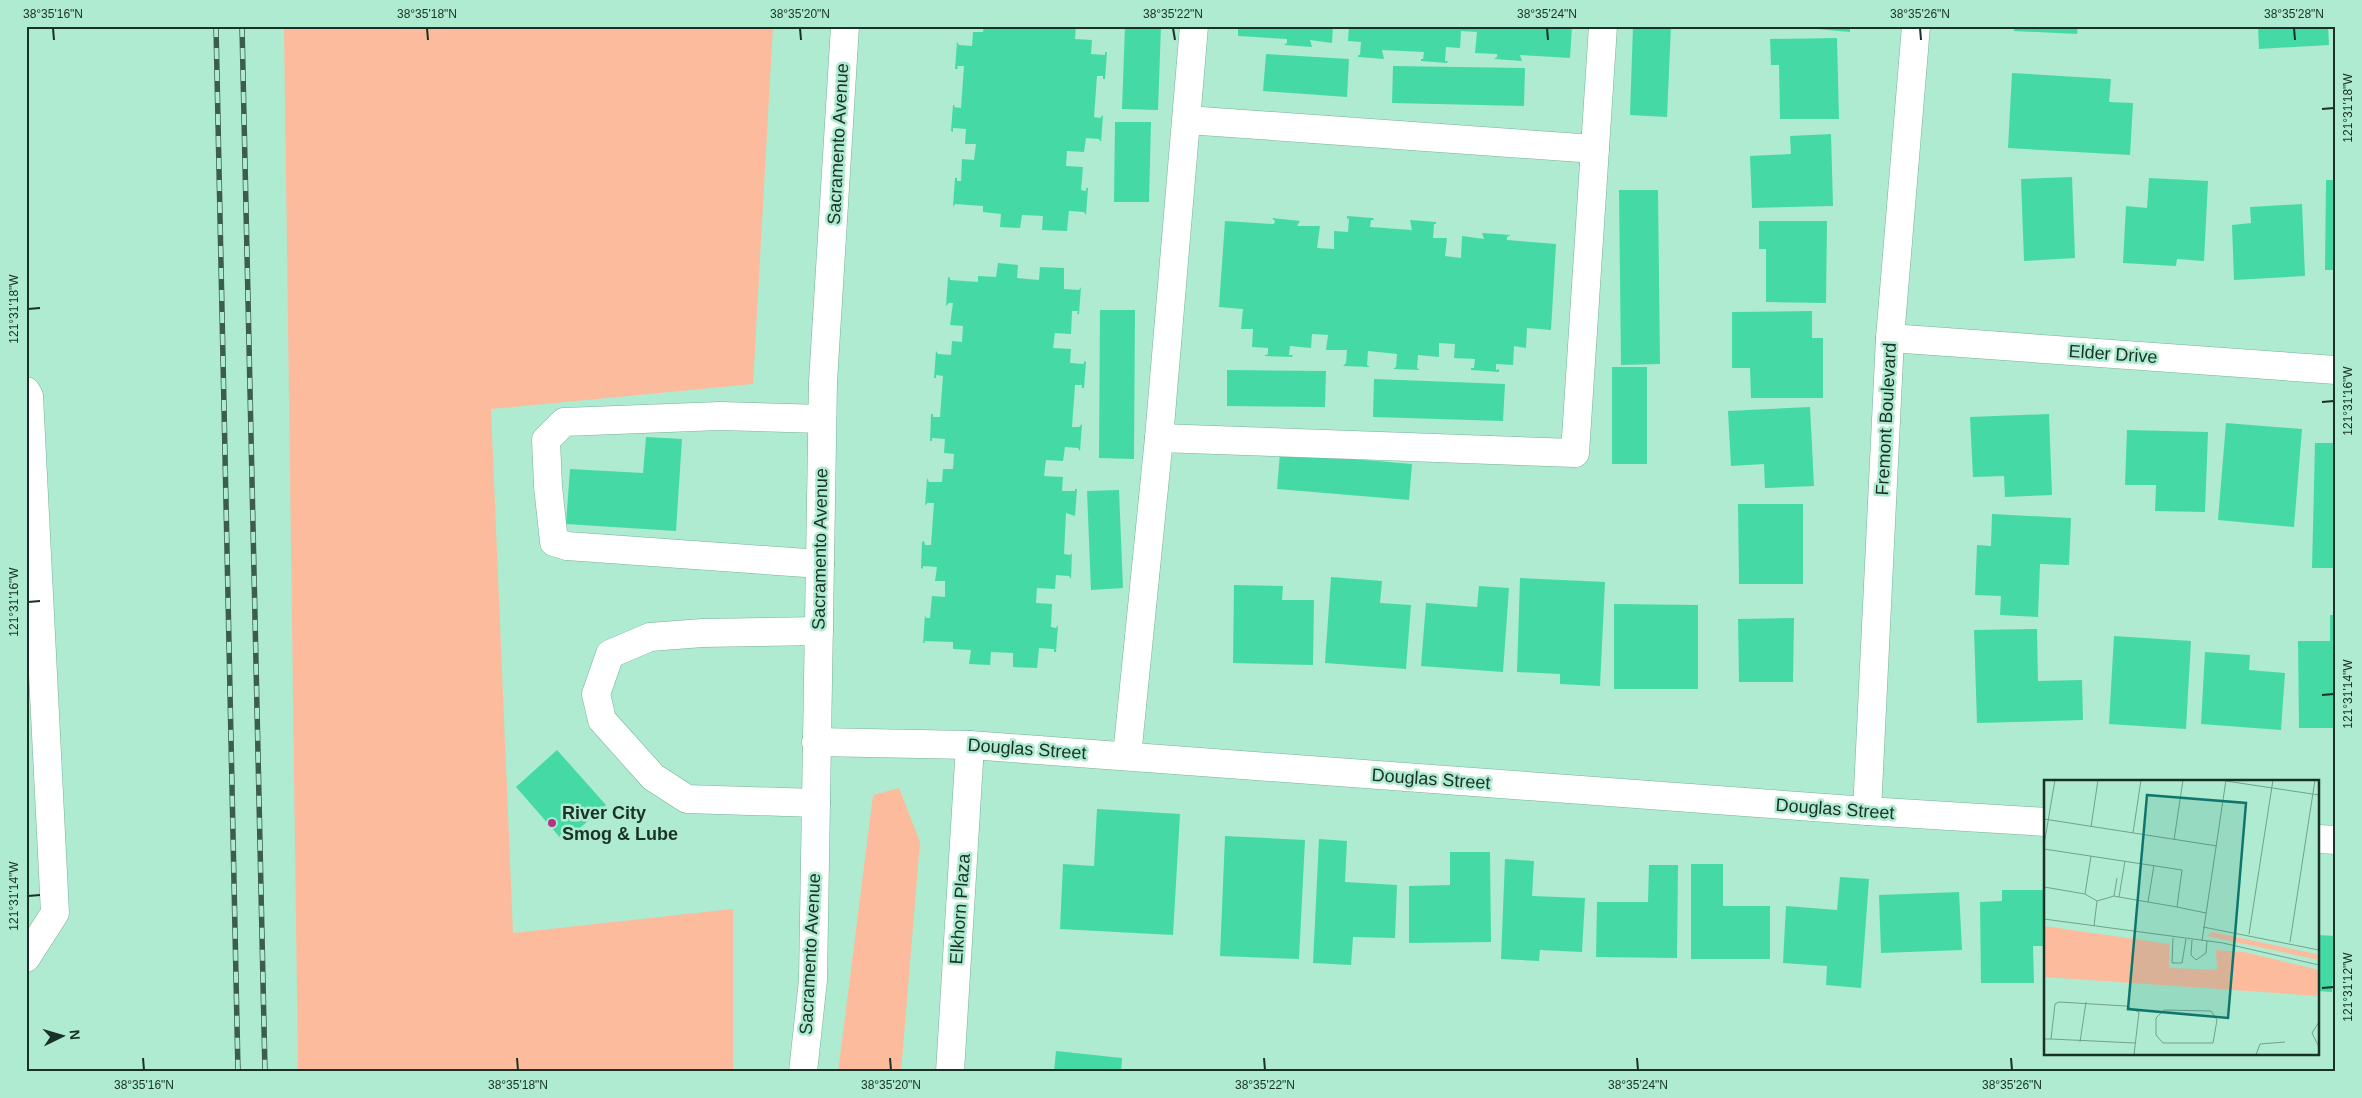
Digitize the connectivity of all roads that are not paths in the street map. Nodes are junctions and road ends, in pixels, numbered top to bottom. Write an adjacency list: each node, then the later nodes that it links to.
1 (845, 26): 10 (street, Sacramento Avenue)
2 (1194, 26): 5 (street)
3 (1603, 26): 6 (street)
4 (1916, 26): 7 (street, Fremont Boulevard)
5 (1187, 120): 6 (street); 11 (street)
6 (1594, 149): 11 (street)
7 (1890, 338): 8 (street, Elder Drive); 18 (street, Fremont Boulevard)
8 (2336, 370)
9 (26, 391): 22 (street)
10 (822, 418): 12 (street, Sacramento Avenue); 12 (street)
11 (1159, 438): 16 (street)
12 (820, 564): 13 (street, Sacramento Avenue)
13 (819, 631): 14 (street, Sacramento Avenue); 17 (street)
14 (816, 742): 15 (street, Douglas Street); 17 (street, Sacramento Avenue)
15 (970, 745): 16 (street, Douglas Street); 24 (street, Elkhorn Plaza)
16 (1127, 756): 18 (street, Douglas Street)
17 (816, 803): 23 (street, Sacramento Avenue)
18 (1867, 812): 19 (street, Douglas Street)
19 (2044, 822)
20 (2320, 839): 21 (street)
21 (2336, 840)
22 (26, 958)
23 (803, 1072)
24 (950, 1072)

